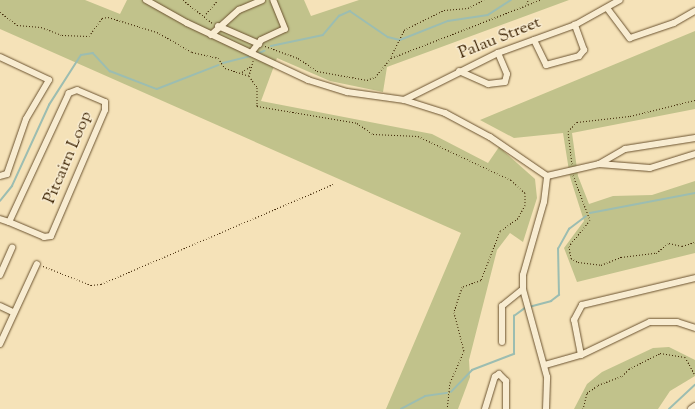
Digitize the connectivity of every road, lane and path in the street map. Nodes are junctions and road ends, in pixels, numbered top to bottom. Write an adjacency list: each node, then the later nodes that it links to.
1 (146, 0): 17 (street)
2 (183, 0): 14 (path)
3 (218, 0): 14 (path)
4 (262, 0): 15 (street)
5 (273, 0): 19 (street)
6 (484, 0): 23 (path)
7 (528, 0): 10 (path)
8 (540, 0): 10 (path)
9 (620, 0): 11 (street, Palau Street)
10 (526, 5): 23 (path)
11 (607, 8): 12 (street); 16 (street, Palau Street)
12 (695, 11)
13 (0, 12): 25 (path)
14 (203, 17): 15 (path)
15 (215, 25): 17 (street); 19 (street)
16 (575, 25): 18 (street, Palau Street); 18 (street)
17 (211, 35): 21 (street)
18 (534, 40): 20 (street, Palau Street)
19 (259, 44): 21 (street); 23 (path)
20 (498, 53): 24 (street, Palau Street); 24 (street)
21 (253, 54): 27 (street)
22 (0, 57): 33 (street)
23 (391, 58)
24 (459, 71): 27 (street, Palau Street)
25 (241, 72): 26 (path); 26 (path)
26 (249, 76): 56 (path)
27 (404, 100): 34 (street)
28 (695, 100): 32 (path)
29 (695, 138): 31 (street)
30 (695, 154): 31 (street)
31 (599, 164): 32 (street)
32 (572, 170): 34 (street); 38 (path)
33 (0, 176)
34 (547, 176): 45 (street)
35 (333, 184): 40 (path)
36 (0, 219): 37 (street)
37 (9, 222): 37 (street, Pitcairn Loop)
38 (695, 242)
39 (12, 248): 41 (street)
40 (37, 264): 47 (street)
41 (0, 275)
42 (695, 278): 43 (street)
43 (686, 280): 44 (street); 52 (street)
44 (695, 284)
45 (523, 289): 50 (street); 53 (street)
46 (0, 306): 47 (street)
47 (14, 312): 48 (street)
48 (3, 328): 51 (street)
49 (695, 328): 52 (street)
50 (502, 342)
51 (0, 344)
52 (581, 355): 53 (street)
53 (545, 365): 59 (street)
54 (695, 375): 60 (path)
55 (695, 406): 61 (street)
56 (447, 409)
57 (486, 409): 58 (street)
58 (506, 409)
59 (546, 409)
60 (583, 409)
61 (691, 409)

